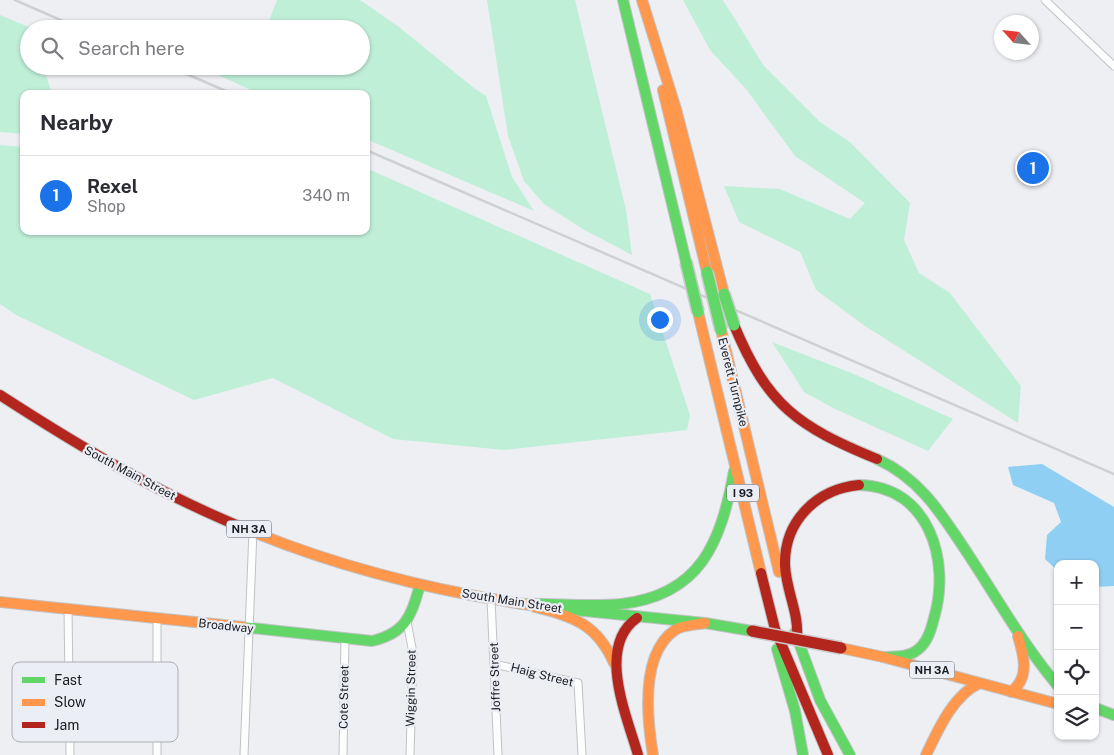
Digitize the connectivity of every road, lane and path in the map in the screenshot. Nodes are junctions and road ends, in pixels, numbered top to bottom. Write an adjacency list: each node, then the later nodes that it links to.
1 (623, 0): 6 (main road, Everett Turnpike / I 93, bridge)
2 (642, 0): 16 (main road, bridge); 21 (main road, Everett Turnpike / I 93, bridge)
3 (1045, 0): 4 (street)
4 (1114, 66)
5 (0, 395): 7 (main road, South Main Street / NH 3A)
6 (736, 463): 11 (main road); 19 (main road, Everett Turnpike / I 93)
7 (253, 531): 8 (main road, South Main Street / NH 3A); 18 (street)
8 (420, 586): 9 (main road, South Main Street / NH 3A); 15 (main road)
9 (491, 599): 11 (main road, South Main Street / NH 3A); 25 (street, Joffre Street)
10 (0, 602): 12 (main road, Broadway)
11 (521, 604): 14 (main road, South Main Street / NH 3A); 26 (main road)
12 (68, 609): 13 (main road, Broadway); 23 (street)
13 (157, 618): 18 (main road, Broadway); 24 (street)
14 (637, 618): 17 (main road, South Main Street / NH 3A); 26 (main road)
15 (407, 622): 20 (main road, Broadway); 40 (street, Wiggin Street)
16 (1013, 622): 27 (main road); 29 (main road)
17 (705, 623): 22 (main road, South Main Street / NH 3A, bridge); 44 (main road)
18 (249, 628): 20 (main road, Broadway); 38 (street)
19 (775, 629): 45 (main road); 46 (main road, Everett Turnpike / I 93)
20 (344, 638): 39 (street, Cote Street)
21 (797, 638): 22 (main road); 47 (main road, Everett Turnpike / I 93)
22 (883, 657): 28 (main road, South Main Street / NH 3A)
23 (69, 662)
24 (157, 662)
25 (494, 664): 41 (street, Joffre Street); 42 (street, Haig Street)
26 (617, 671): 43 (main road)
27 (1054, 681)
28 (980, 683): 29 (main road, South Main Street / NH 3A); 48 (main road)
29 (1011, 692): 30 (main road, South Main Street / NH 3A)
30 (1054, 703)
31 (1099, 710): 33 (main road)
32 (1099, 713): 33 (main road)
33 (1114, 716)
34 (70, 742): 36 (street)
35 (157, 742): 37 (street)
36 (70, 755)
37 (157, 755)
38 (244, 755)
39 (343, 755)
40 (410, 755)
41 (498, 755)
42 (582, 755)
43 (638, 755)
44 (653, 755)
45 (803, 755)
46 (828, 755)
47 (850, 755)
48 (926, 755)

